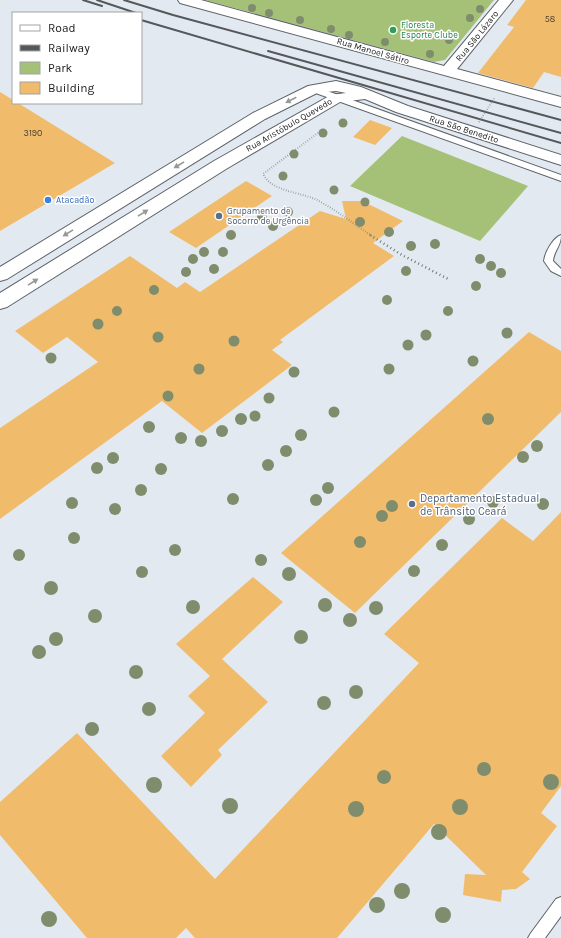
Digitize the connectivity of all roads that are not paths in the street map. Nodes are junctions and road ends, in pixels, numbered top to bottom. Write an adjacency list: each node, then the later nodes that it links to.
1 (185, 0): 3 (street, Rua Manoel Sátiro)
2 (506, 0): 3 (street, Rua São Lázaro)
3 (448, 72): 7 (street, Rua Manoel Sátiro)
4 (313, 89): 5 (street, Rua Aristóbulo Quevedo); 6 (lane); 8 (street, Rua Aristóbulo Quevedo, one-way to 8)
5 (368, 96): 6 (street, Rua Aristóbulo Quevedo); 9 (street, Rua São Benedito)
6 (336, 98): 10 (street, Rua Aristóbulo Quevedo); 11 (lane)
7 (561, 102)
8 (199, 153): 10 (street); 14 (street, Rua Aristóbulo Quevedo, one-way to 14)
9 (561, 160)
10 (220, 165): 15 (street, Rua Aristóbulo Quevedo, one-way to 10)
11 (561, 178)
12 (561, 239): 13 (lane)
13 (561, 273)
14 (0, 275)
15 (0, 302)
16 (561, 904): 17 (lane)
17 (536, 938)

